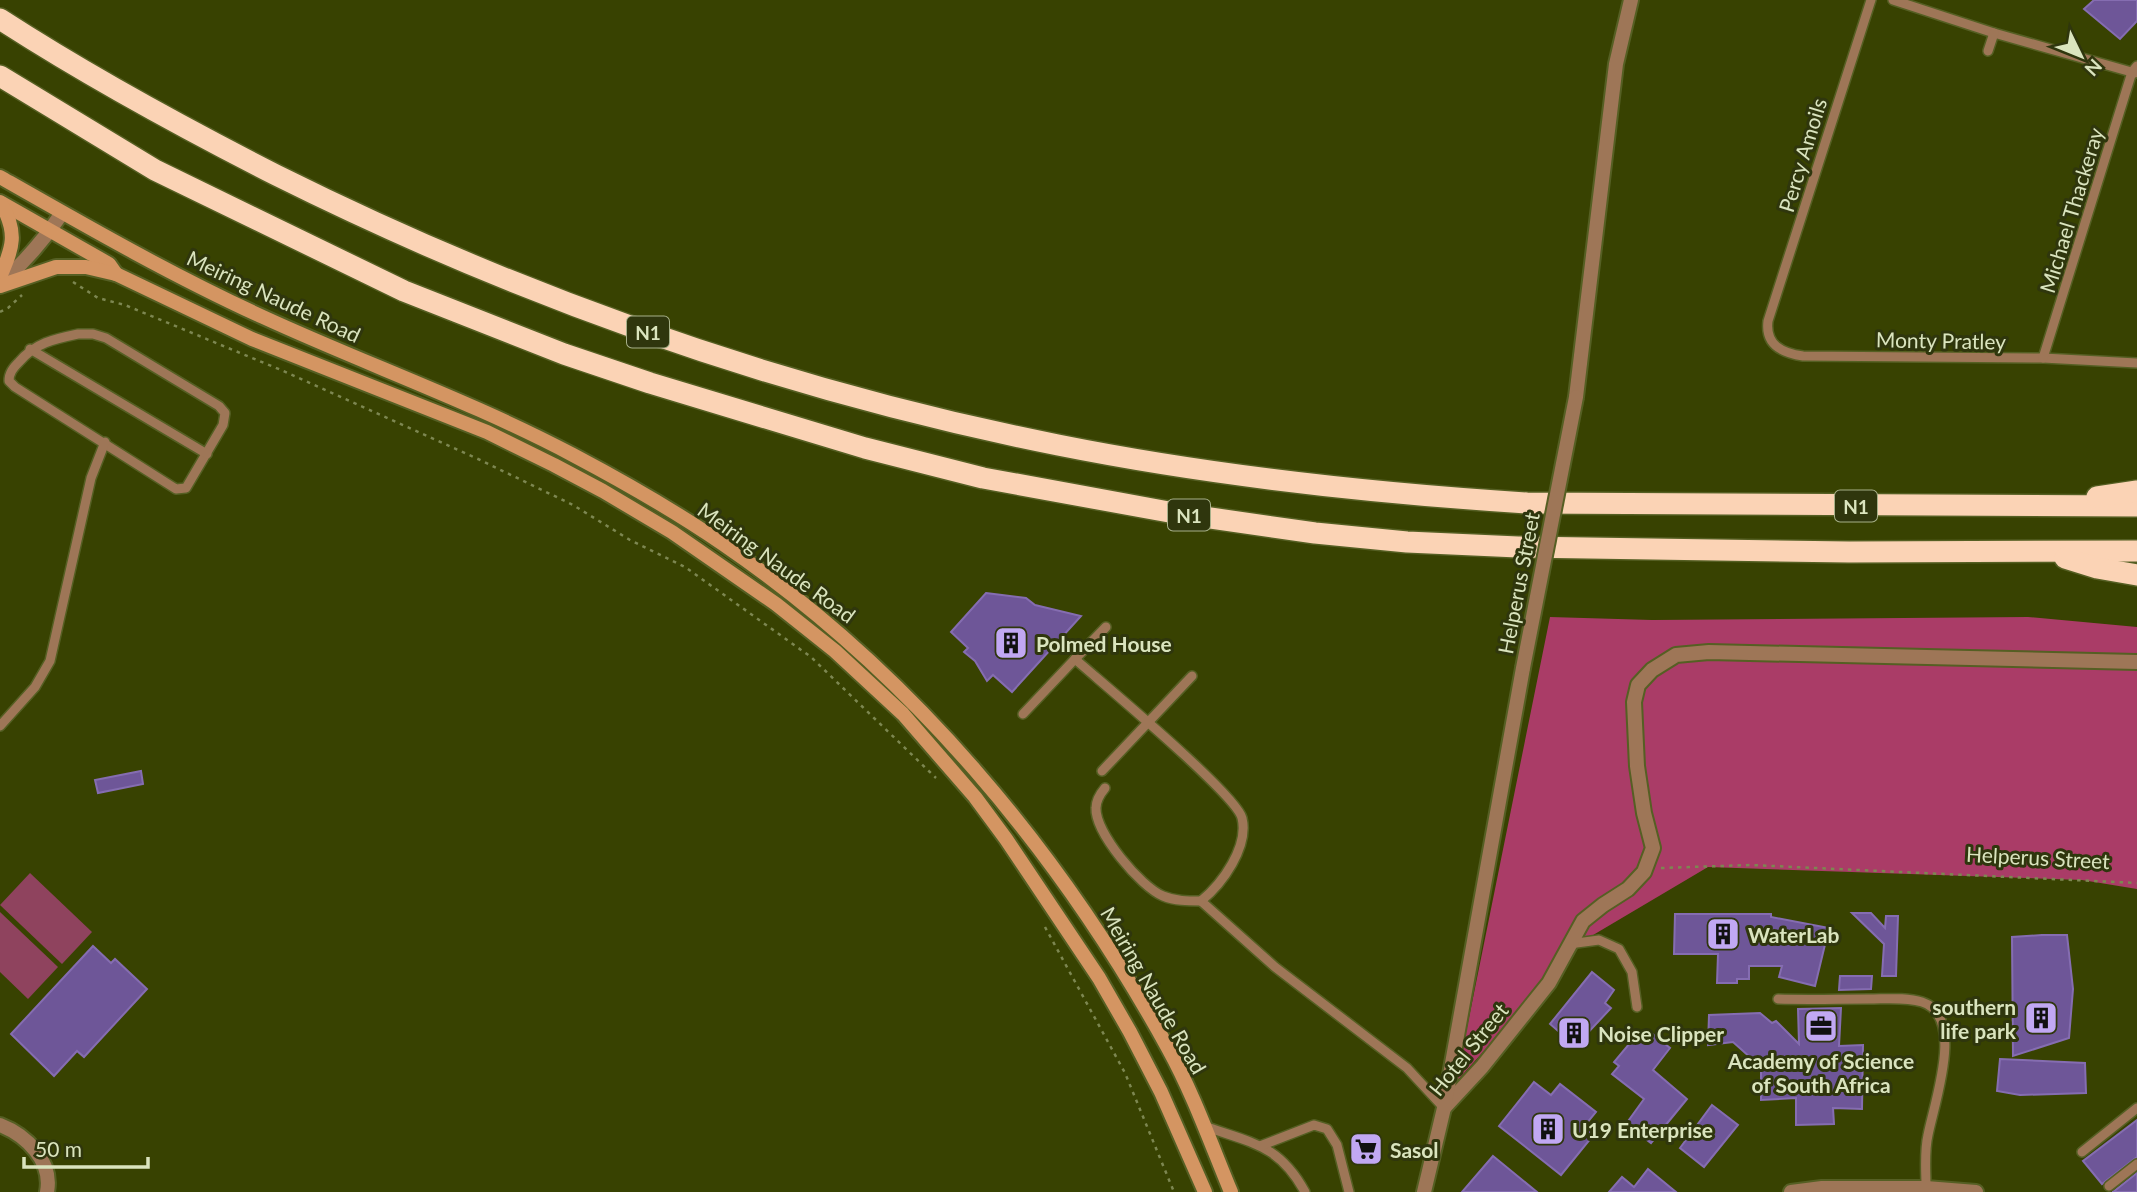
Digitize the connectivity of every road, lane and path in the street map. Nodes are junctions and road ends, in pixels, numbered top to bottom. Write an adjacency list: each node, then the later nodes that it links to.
1 (1631, 0): 48 (street, Helperus Street, bridge)
2 (1871, 0): 19 (lane, Percy Amoils)
3 (1893, 0): 5 (lane)
4 (0, 19): 26 (highway, N1)
5 (1994, 33): 6 (lane); 7 (lane)
6 (1988, 51)
7 (2135, 71): 21 (lane, Michael Thackeray)
8 (0, 76): 28 (highway, N1)
9 (0, 177): 11 (street, Meiring Naude Road)
10 (0, 202): 12 (street, Meiring Naude Road); 15 (street)
11 (62, 213): 12 (street); 51 (street, Meiring Naude Road)
12 (50, 231): 13 (street, Meiring Naude Road); 16 (street)
13 (116, 274): 16 (street); 60 (street, Meiring Naude Road)
14 (64, 276): 39 (path)
15 (0, 277)
16 (0, 285)
17 (27, 289): 18 (path)
18 (0, 312)
19 (1768, 321): 21 (lane, Monty Pratley)
20 (30, 349): 23 (lane); 24 (lane); 24 (lane)
21 (2043, 358): 22 (lane, Monty Pratley)
22 (2137, 363)
23 (105, 442): 24 (lane); 37 (lane)
24 (207, 454)
25 (2137, 491): 26 (highway)
26 (2072, 506): 27 (highway, N1)
27 (2137, 506)
28 (2046, 551): 29 (highway, N1); 30 (highway)
29 (2137, 551)
30 (2137, 575)
31 (1106, 627): 32 (lane)
32 (1075, 659): 35 (lane); 36 (lane)
33 (2137, 662): 41 (street)
34 (1192, 676): 36 (lane)
35 (1023, 715)
36 (1147, 723): 38 (lane); 43 (lane)
37 (0, 726)
38 (1102, 771)
39 (942, 784)
40 (1105, 788): 43 (lane)
41 (1644, 872): 42 (path, Helperus Street); 45 (street, Hotel Street)
42 (2137, 883)
43 (1201, 901): 48 (lane)
44 (1042, 921): 59 (path)
45 (1569, 944): 47 (lane); 48 (street, Hotel Street)
46 (1778, 999): 56 (lane)
47 (1637, 1007)
48 (1444, 1108): 63 (street, Hotel Street)
49 (2137, 1108): 53 (lane)
50 (0, 1125): 58 (street)
51 (1204, 1126): 52 (lane); 61 (street, Meiring Naude Road)
52 (1260, 1146): 57 (lane); 62 (lane)
53 (2082, 1152)
54 (2137, 1164): 55 (lane)
55 (2109, 1186)
56 (1926, 1188): 64 (street); 65 (street)
57 (1300, 1189)
58 (47, 1192)
59 (1174, 1192)
60 (1205, 1192)
61 (1231, 1192)
62 (1349, 1192)
63 (1424, 1192)
64 (1791, 1192)
65 (1976, 1192)

